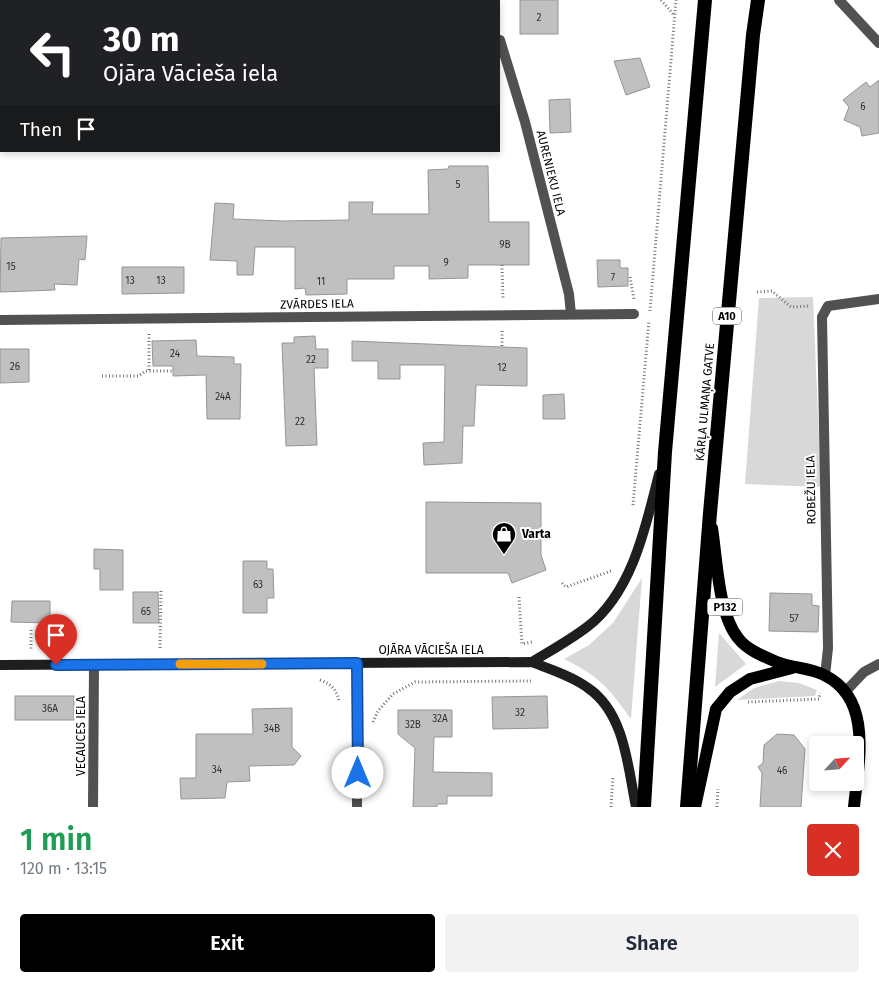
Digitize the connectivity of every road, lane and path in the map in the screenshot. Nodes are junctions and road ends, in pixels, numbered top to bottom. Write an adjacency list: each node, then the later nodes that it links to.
1 (661, 0): 6 (path)
2 (676, 0): 6 (path)
3 (705, 0): 20 (highway)
4 (758, 0): 21 (highway, KĀRĻA ULMAŅA GATVE / A10)
5 (839, 0): 8 (street)
6 (674, 16): 22 (path)
7 (500, 40): 13 (street, AURENIEKU IELA)
8 (879, 43)
9 (630, 276): 14 (path)
10 (757, 292): 12 (path)
11 (879, 299): 12 (street)
12 (828, 306): 38 (street, ROBEŽU IELA)
13 (571, 314): 14 (street, ZVĀRDES IELA); 15 (street, ZVĀRDES IELA)
14 (634, 314)
15 (148, 319): 16 (street, ZVĀRDES IELA); 17 (path)
16 (0, 320)
17 (149, 371): 18 (path); 19 (path)
18 (172, 371)
19 (102, 376)
20 (665, 452): 32 (main road); 52 (highway)
21 (710, 512): 37 (main road, P132); 53 (highway, KĀRĻA ULMAŅA GATVE / A10)
22 (632, 515)
23 (617, 563): 24 (path)
24 (612, 571): 25 (path); 26 (path)
25 (606, 579)
26 (562, 583)
27 (161, 589): 30 (path)
28 (519, 597): 32 (path)
29 (31, 630): 31 (path)
30 (160, 651)
31 (31, 652)
32 (532, 662): 33 (main road, OJĀRA VĀCIEŠA IELA); 40 (path); 51 (main road, OJĀRA VĀCIEŠA IELA)
33 (357, 663): 36 (main road, OJĀRA VĀCIEŠA IELA); 49 (street)
34 (879, 664): 42 (street)
35 (0, 665): 36 (main road, OJĀRA VĀCIEŠA IELA)
36 (94, 665): 48 (street, VECAUCES IELA)
37 (792, 668): 38 (main road, P132); 54 (main road, P132)
38 (825, 676): 42 (main road, P132); 43 (path)
39 (311, 679): 44 (path)
40 (531, 681): 41 (path); 45 (path)
41 (540, 684)
42 (845, 692): 56 (main road, P132)
43 (742, 704)
44 (339, 708)
45 (372, 728)
46 (614, 767): 50 (path)
47 (719, 780): 55 (path)
48 (93, 807)
49 (358, 807)
50 (611, 807)
51 (636, 807)
52 (644, 807)
53 (687, 807)
54 (695, 807)
55 (717, 807)
56 (854, 807)

